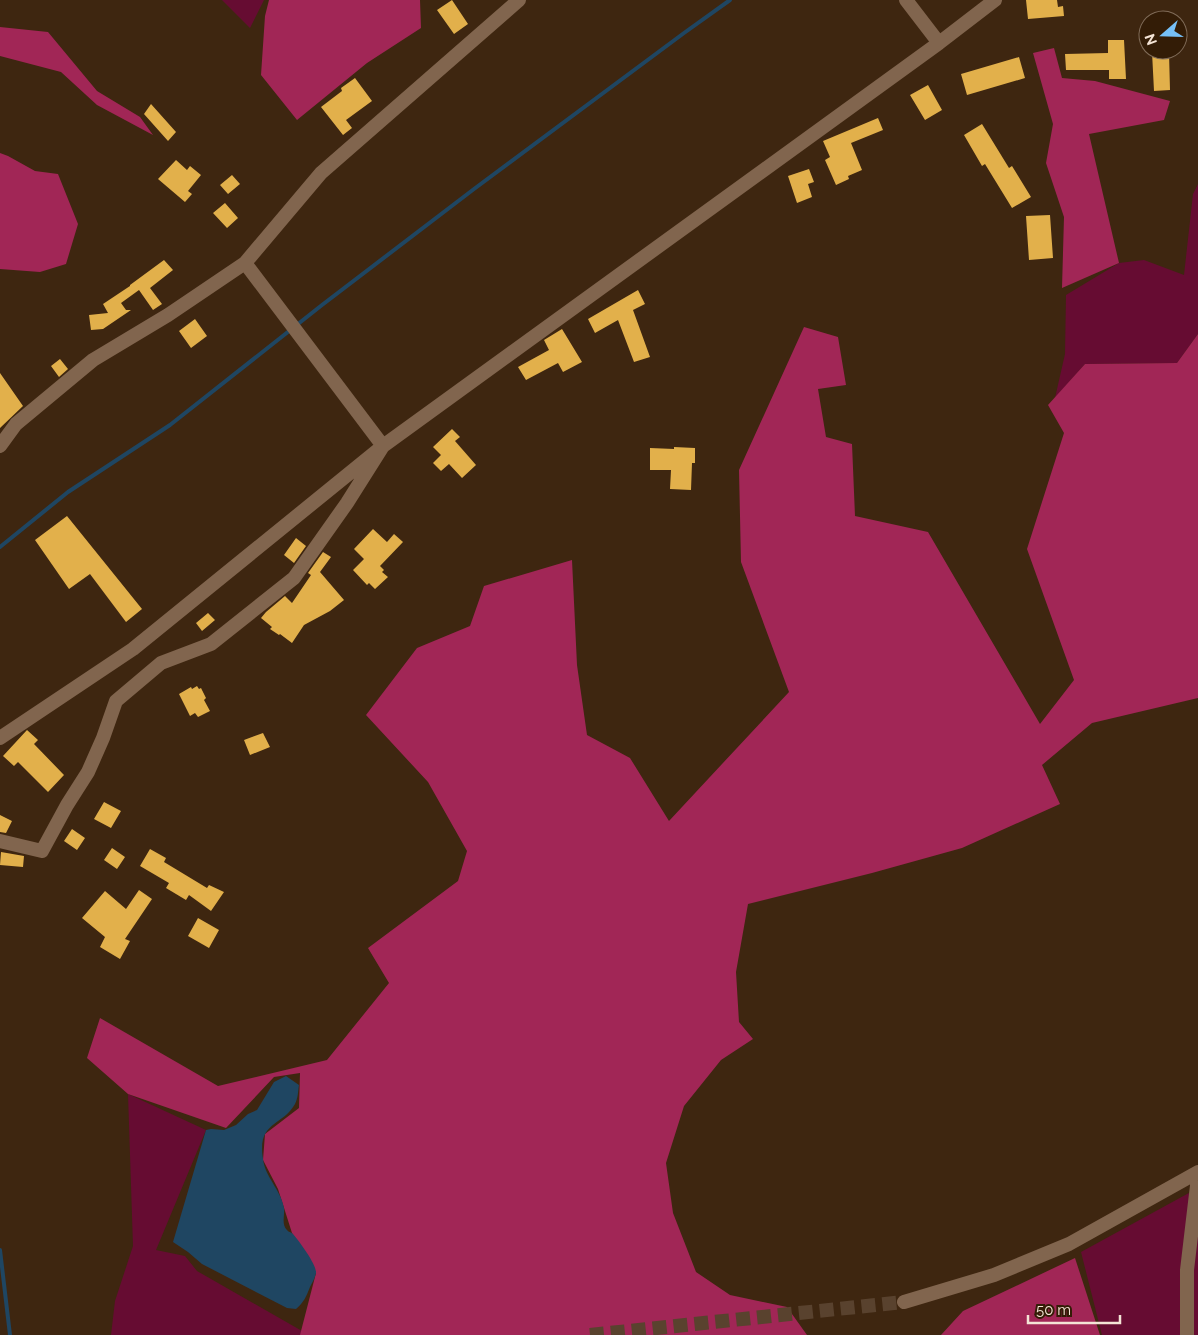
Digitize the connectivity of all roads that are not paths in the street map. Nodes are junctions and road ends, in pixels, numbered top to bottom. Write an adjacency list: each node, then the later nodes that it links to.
1 (520, 0): 5 (street)
2 (906, 0): 4 (street)
3 (995, 0): 4 (street)
4 (939, 43): 7 (street)
5 (245, 263): 6 (street); 7 (street)
6 (0, 446)
7 (383, 446): 8 (street); 9 (street)
8 (0, 738)
9 (0, 841)
10 (1198, 1172): 12 (street)
11 (1198, 1177): 13 (street)
12 (904, 1302)
13 (1187, 1335)

